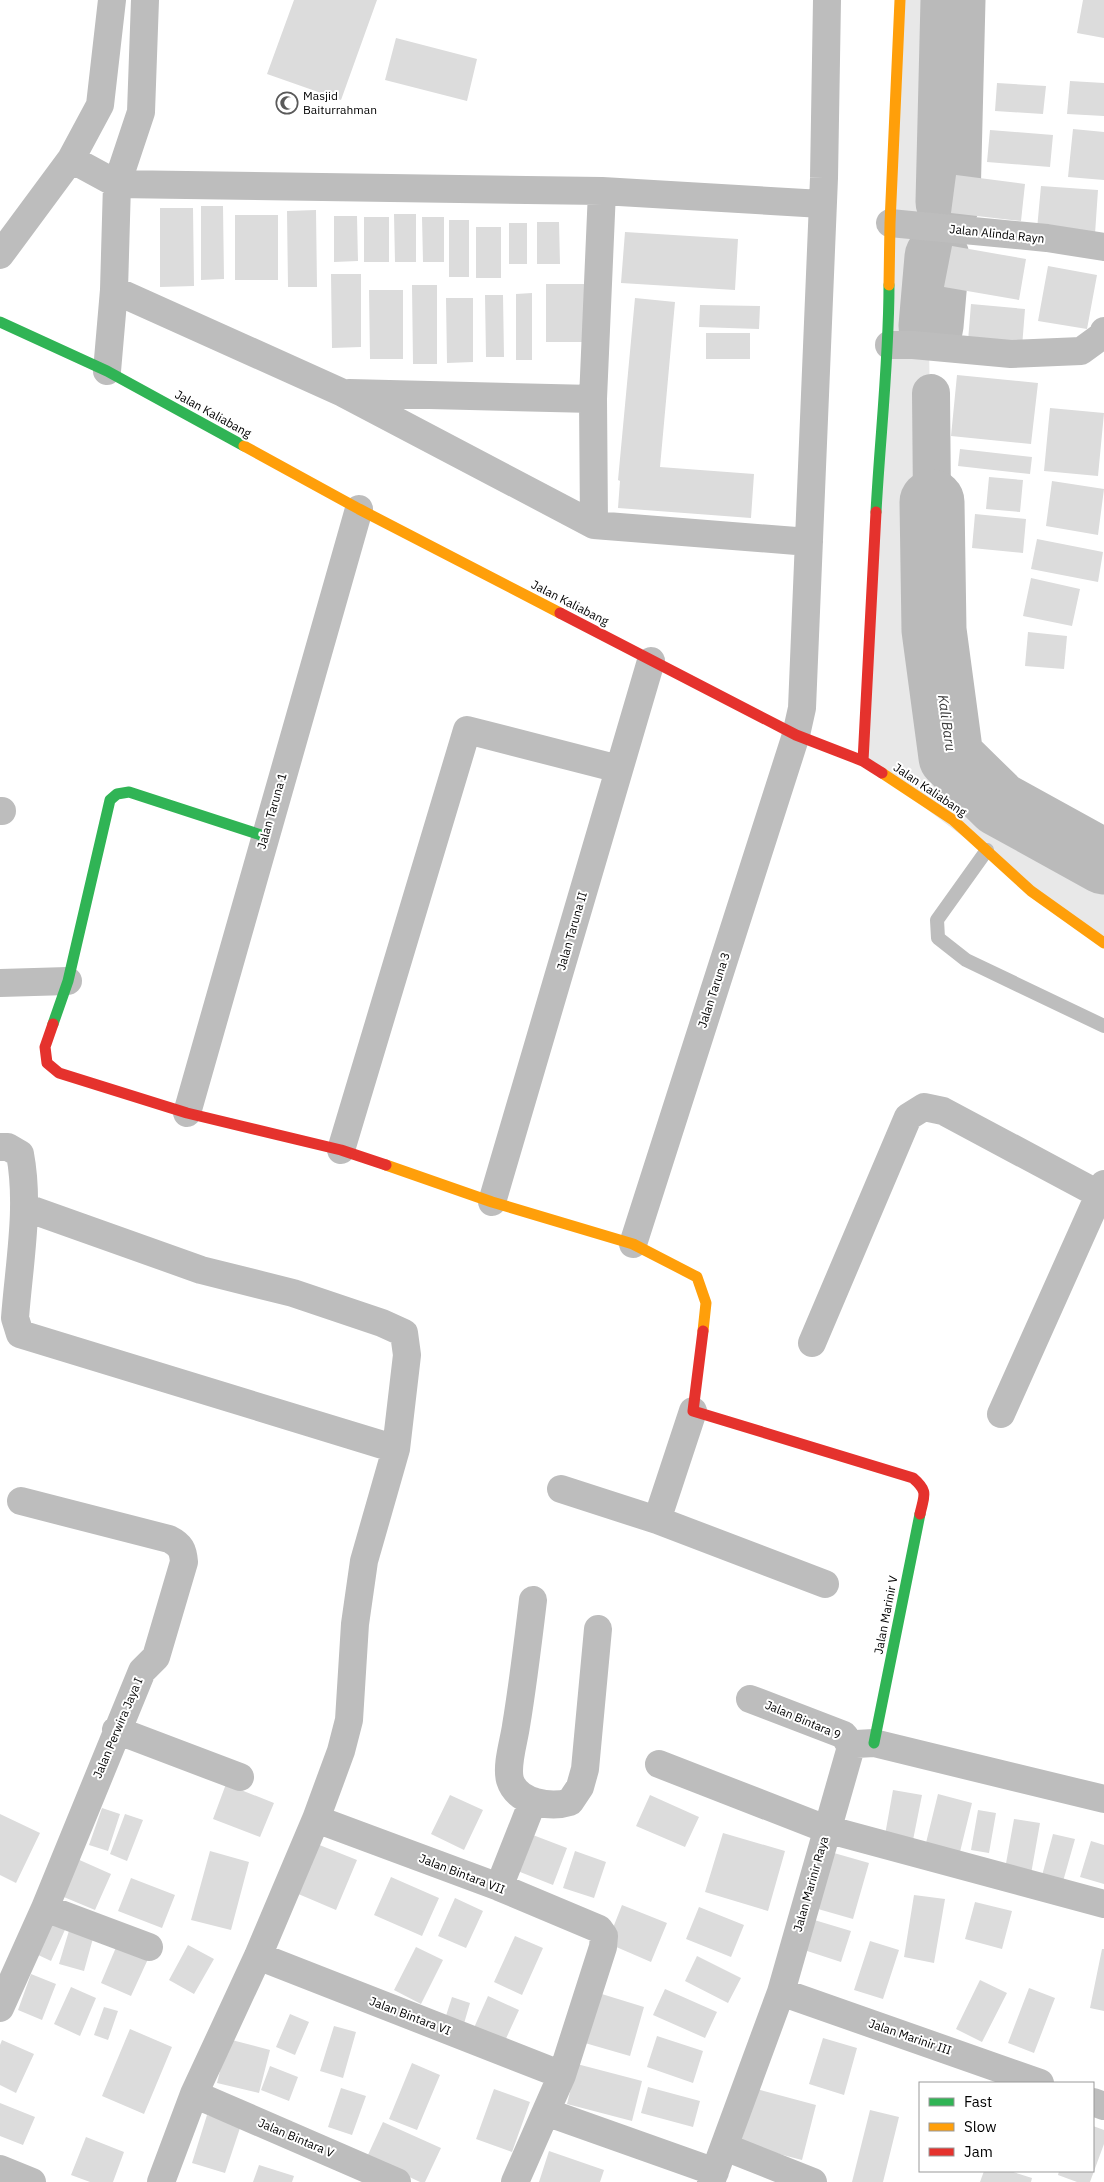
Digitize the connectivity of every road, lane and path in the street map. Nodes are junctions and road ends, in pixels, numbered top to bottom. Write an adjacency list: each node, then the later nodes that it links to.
1 (112, 0): 5 (street)
2 (145, 0): 6 (street)
3 (826, 0): 8 (street, Jalan Taruna 3)
4 (900, 0): 9 (street)
5 (70, 159): 6 (street); 11 (street)
6 (117, 184): 7 (street); 12 (street)
7 (602, 191): 8 (street); 18 (street)
8 (822, 204): 21 (street, Jalan Taruna 3)
9 (897, 224): 10 (street, Jalan Alinda Rayn); 15 (street)
10 (1104, 247)
11 (0, 255)
12 (114, 290): 16 (street); 17 (street)
13 (0, 322): 16 (street, Jalan Kaliabang)
14 (1104, 331): 15 (street)
15 (901, 345): 24 (street)
16 (106, 371): 19 (street, Jalan Kaliabang)
17 (343, 393): 18 (street); 20 (street)
18 (593, 399): 20 (street)
19 (359, 510): 22 (street, Jalan Kaliabang); 26 (street, Jalan Taruna 1)
20 (594, 525): 21 (street)
21 (809, 542): 23 (street, Jalan Taruna 3)
22 (651, 661): 23 (street, Jalan Kaliabang); 25 (street, Jalan Taruna II)
23 (796, 735): 24 (street, Jalan Kaliabang); 38 (street, Jalan Taruna 3)
24 (863, 761): 27 (street, Jalan Kaliabang)
25 (620, 769): 34 (street); 36 (street, Jalan Taruna II)
26 (264, 836): 29 (street); 32 (street, Jalan Taruna 1)
27 (987, 850): 28 (street, Jalan Kaliabang); 31 (lane)
28 (1104, 943)
29 (68, 981): 30 (street); 32 (street)
30 (0, 983)
31 (1104, 1026)
32 (187, 1113): 34 (street)
33 (0, 1147): 37 (street)
34 (341, 1150): 36 (street)
35 (1102, 1192): 39 (street); 41 (street)
36 (492, 1202): 38 (street)
37 (24, 1206): 42 (street); 42 (street)
38 (633, 1244): 40 (street)
39 (812, 1343)
40 (693, 1411): 45 (street); 51 (street, Jalan Marinir V)
41 (1001, 1414)
42 (396, 1449): 56 (street)
43 (561, 1488): 45 (street)
44 (21, 1500): 50 (street, Jalan Perwira Jaya I)
45 (657, 1520): 46 (street)
46 (825, 1584)
47 (533, 1600): 55 (street)
48 (598, 1629): 55 (street)
49 (750, 1699): 51 (street, Jalan Bintara 9)
50 (116, 1730): 53 (street); 60 (street, Jalan Perwira Jaya I)
51 (862, 1745): 54 (street); 57 (street)
52 (659, 1764): 57 (street)
53 (240, 1777)
54 (1104, 1799)
55 (533, 1801): 58 (street)
56 (316, 1818): 58 (street, Jalan Bintara VII); 62 (street)
57 (826, 1829): 59 (street, Jalan Marinir Raya); 63 (street, Jalan Marinir Raya)
58 (499, 1887): 65 (street, Jalan Bintara VII)
59 (1104, 1904)
60 (45, 1908): 61 (street); 64 (street, Jalan Perwira Jaya I)
61 (149, 1947)
62 (258, 1956): 65 (street, Jalan Bintara VI); 67 (street)
63 (781, 1992): 66 (street, Jalan Marinir III); 69 (street, Jalan Marinir Raya)
64 (0, 2008)
65 (562, 2075): 68 (street)
66 (1037, 2082)
67 (194, 2094): 73 (street); 74 (street, Jalan Bintara V)
68 (546, 2112): 71 (street); 75 (street)
69 (725, 2147): 71 (street, Jalan Marinir Raya); 76 (street)
70 (0, 2169): 72 (street)
71 (713, 2177)
72 (32, 2182)
73 (161, 2182)
74 (397, 2182)
75 (515, 2182)
76 (813, 2182)

